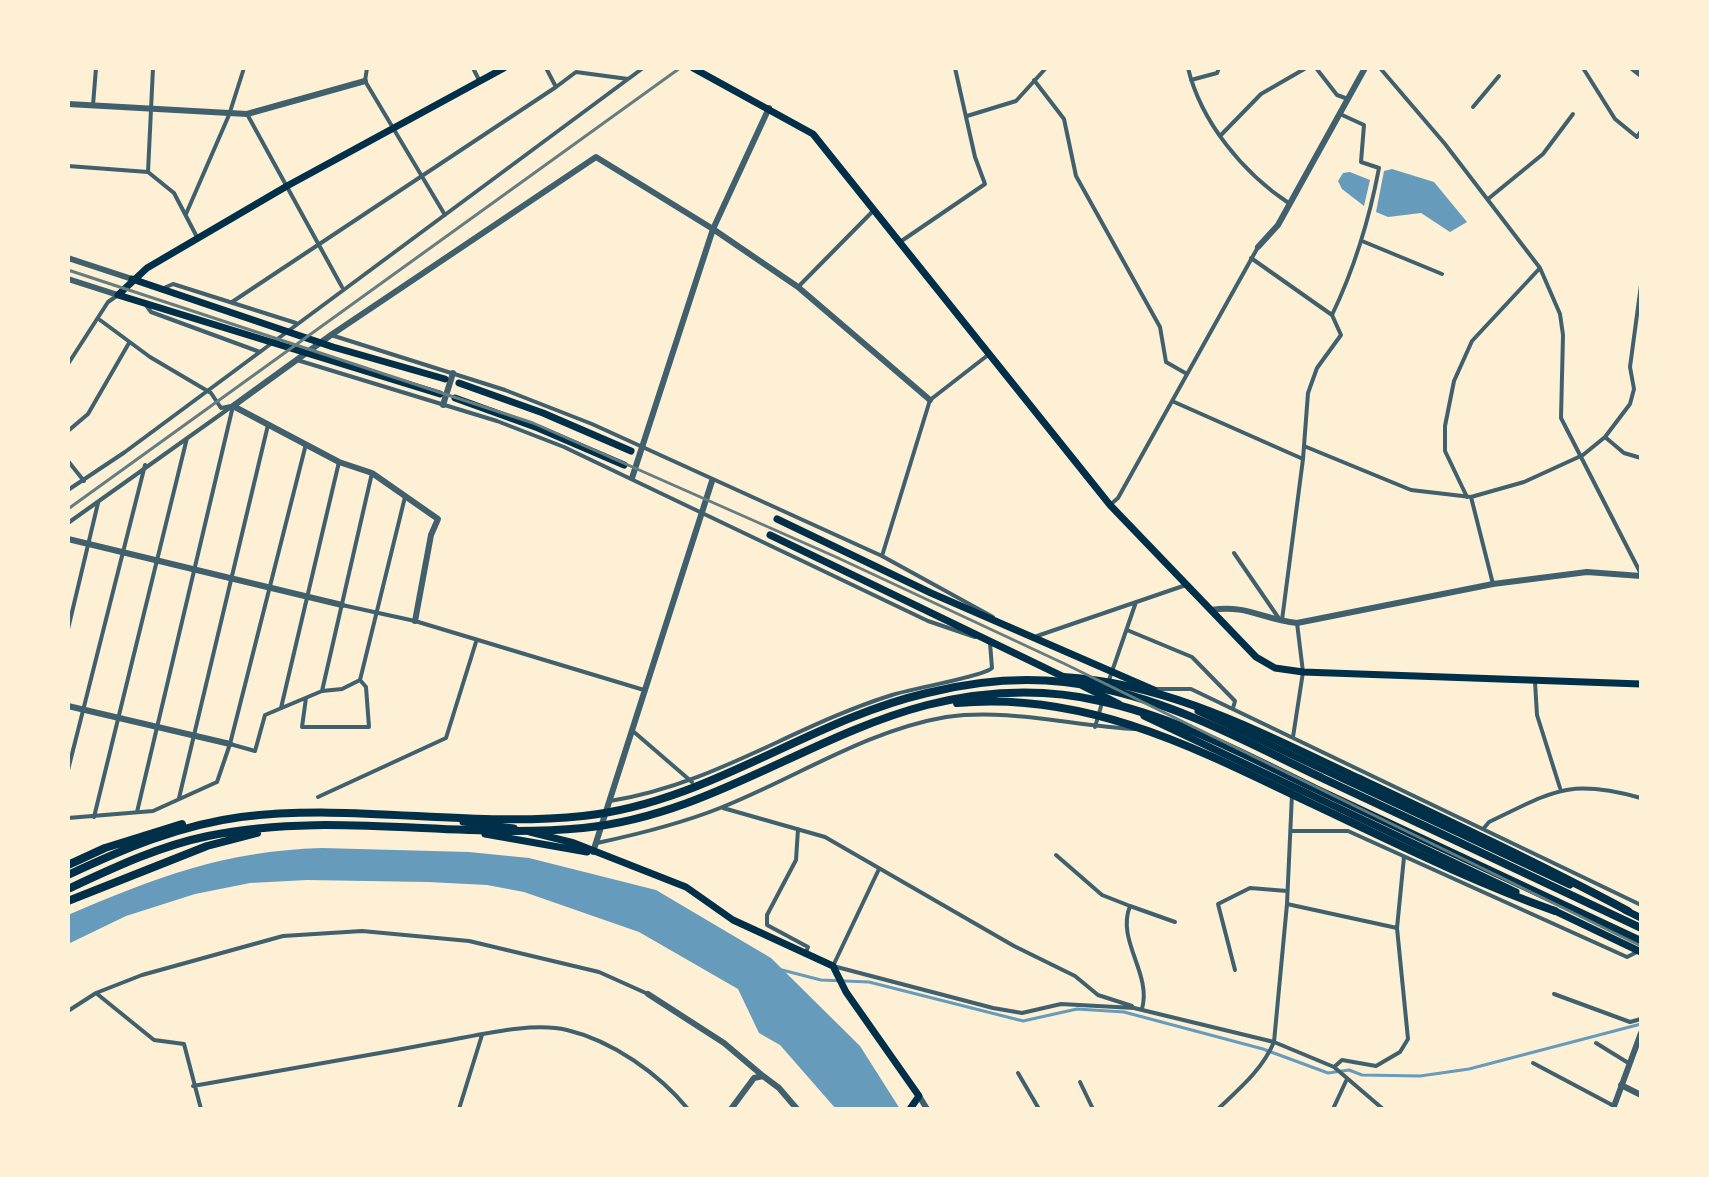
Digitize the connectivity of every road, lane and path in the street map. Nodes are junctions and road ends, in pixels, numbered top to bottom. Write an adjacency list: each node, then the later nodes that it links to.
1 (96, 68): 30 (street)
2 (153, 68): 33 (street)
3 (244, 68): 37 (street)
4 (367, 68): 25 (street)
5 (473, 68): 26 (street)
6 (504, 68): 26 (main road)
7 (546, 68): 27 (street)
8 (643, 68): 22 (street)
9 (693, 68): 32 (main road)
10 (955, 68): 38 (street)
11 (1046, 68): 23 (street)
12 (1188, 68): 24 (street)
13 (1219, 68): 24 (street)
14 (1306, 68): 41 (street)
15 (1316, 68): 28 (street)
16 (1365, 68): 28 (street)
17 (1380, 68): 46 (street)
18 (1583, 68): 40 (street)
19 (1632, 68): 20 (street)
20 (1641, 75)
21 (1499, 76): 31 (street)
22 (628, 79): 27 (street); 50 (street)
23 (1034, 80): 38 (street); 82 (street)
24 (1191, 80): 41 (street)
25 (365, 81): 34 (street); 39 (street)
26 (480, 81): 39 (main road)
27 (556, 87): 44 (street)
28 (1348, 99): 35 (street)
29 (68, 104): 30 (street)
30 (93, 105): 33 (street)
31 (1473, 107)
32 (769, 108): 48 (main road); 51 (street)
33 (151, 109): 37 (street); 43 (street)
34 (247, 114): 37 (street); 45 (street)
35 (1340, 114): 47 (street); 53 (street)
36 (1573, 114): 46 (street)
37 (229, 115): 49 (street)
38 (967, 116): 54 (street)
39 (394, 131): 44 (street); 45 (main road)
40 (1641, 131)
41 (1221, 135): 47 (street)
42 (68, 166): 43 (street)
43 (148, 172): 49 (street)
44 (421, 176): 50 (street); 55 (street)
45 (287, 186): 52 (main road); 55 (street)
46 (1488, 199): 59 (street)
47 (1290, 204): 56 (street)
48 (874, 210): 54 (main road); 65 (street)
49 (186, 214): 52 (street)
50 (445, 215): 64 (street)
51 (713, 229): 65 (street); 73 (street); 98 (street)
52 (198, 239): 62 (main road)
53 (1362, 241): 60 (street); 70 (street)
54 (900, 242): 78 (main road)
55 (320, 244): 64 (street); 68 (street)
56 (1258, 247): 58 (street)
57 (68, 258): 62 (street)
58 (1251, 258): 70 (street); 82 (street)
59 (1540, 268): 100 (street); 113 (street)
60 (1442, 274)
61 (68, 279): 67 (street)
62 (132, 279): 66 (main road); 67 (main road)
63 (1641, 285): 75 (street)
64 (342, 287): 72 (street)
65 (798, 287): 88 (street)
66 (162, 289): 68 (street); 83 (main road)
67 (118, 295): 69 (main road); 71 (street)
68 (232, 302): 72 (street)
69 (146, 305): 76 (street); 86 (main road)
70 (1332, 315): 97 (street)
71 (100, 320): 74 (street); 80 (street)
72 (295, 325): 76 (street)
73 (331, 335): 79 (street); 81 (street)
74 (129, 343): 85 (street); 93 (street)
75 (1632, 349): 77 (street); 94 (street)
76 (261, 351): 85 (street)
77 (1641, 352)
78 (988, 355): 88 (street); 115 (main road)
79 (297, 360): 90 (street); 91 (street)
80 (68, 364)
81 (453, 373): 90 (street); 98 (street)
82 (1187, 374): 89 (street)
83 (445, 379)
84 (459, 383): 99 (main road)
85 (204, 392): 91 (street); 109 (street)
86 (440, 394)
87 (455, 398): 106 (main road)
88 (930, 400): 124 (street)
89 (1172, 401): 102 (street); 115 (street)
90 (443, 405): 108 (street)
91 (233, 406): 92 (street); 95 (street); 126 (street)
92 (268, 423): 96 (street); 128 (street)
93 (68, 431)
94 (1605, 437): 100 (street); 101 (street)
95 (187, 438): 105 (street); 125 (street)
96 (306, 442): 104 (street); 131 (street)
97 (1304, 446): 102 (street); 113 (street)
98 (643, 448): 108 (street); 110 (street)
99 (631, 451)
100 (1583, 455): 113 (street); 127 (street)
101 (1641, 458)
102 (1303, 459): 139 (street)
103 (68, 461): 109 (street)
104 (339, 462): 107 (street); 132 (street)
105 (145, 465): 114 (street); 122 (street)
106 (624, 465)
107 (372, 473): 112 (street); 134 (street)
108 (632, 478): 116 (street)
109 (84, 481): 111 (street)
110 (712, 481): 116 (street); 124 (street)
111 (68, 490)
112 (406, 495): 136 (street); 138 (street)
113 (1469, 497): 129 (street)
114 (99, 501): 118 (street); 121 (street)
115 (1110, 505): 130 (main road)
116 (703, 514): 145 (street); 154 (street)
117 (777, 519): 137 (main road)
118 (68, 523)
119 (770, 535): 145 (main road)
120 (68, 539): 121 (street)
121 (90, 544): 122 (street); 141 (street)
122 (123, 552): 125 (street); 160 (street)
123 (1234, 553): 139 (street)
124 (882, 556): 137 (street)
125 (157, 560): 126 (street); 161 (street)
126 (195, 569): 128 (street); 162 (street)
127 (1641, 575): 129 (street)
128 (232, 578): 131 (street); 166 (street)
129 (1493, 584): 140 (street)
130 (1187, 585): 133 (street); 135 (main road)
131 (271, 586): 132 (street); 169 (street)
132 (305, 595): 134 (street); 158 (street)
133 (1136, 602): 142 (street); 143 (street)
134 (342, 605): 136 (street); 153 (street)
135 (1211, 610): 139 (street); 147 (main road)
136 (375, 612): 138 (street); 148 (street)
137 (996, 618): 143 (main road)
138 (415, 621): 144 (street)
139 (1282, 622): 140 (street)
140 (1297, 623): 147 (street)
141 (68, 629)
142 (1127, 630): 146 (street); 159 (street)
143 (1037, 636): 146 (main road)
144 (476, 642): 154 (street); 175 (street)
145 (990, 642): 155 (main road); 172 (street)
146 (1112, 671): 152 (main road); 155 (street)
147 (1303, 672): 149 (main road); 167 (street)
148 (360, 680): 153 (street); 156 (street)
149 (1535, 681): 151 (main road); 174 (street)
150 (981, 683): 181 (highway); 202 (highway); 206 (highway)
151 (1641, 684)
152 (1152, 689): 159 (street); 170 (main road)
153 (322, 691): 156 (street)
154 (646, 691): 164 (street)
155 (1104, 696): 163 (street); 165 (main road)
156 (306, 698): 158 (street)
157 (68, 706): 160 (street)
158 (281, 708): 169 (street)
159 (1233, 708): 167 (street)
160 (85, 710): 161 (street); 171 (street)
161 (121, 718): 162 (street); 182 (street)
162 (158, 727): 166 (street); 180 (street)
163 (1095, 727): 165 (street); 179 (street)
164 (634, 732): 172 (street); 178 (street)
165 (1176, 732): 173 (main road)
166 (192, 735): 169 (street); 177 (street)
167 (1293, 737): 170 (street); 184 (street)
168 (838, 738): 185 (highway); 201 (highway); 207 (highway)
169 (230, 744): 177 (street)
170 (1293, 756): 173 (street); 202 (main road)
171 (68, 770)
172 (692, 782): 178 (street)
173 (1292, 785): 187 (street); 201 (main road)
174 (1560, 788): 176 (street); 184 (street)
175 (318, 797)
176 (1641, 798)
177 (179, 800): 180 (street)
178 (610, 801): 188 (street)
179 (721, 808): 186 (street); 188 (street)
180 (137, 813): 182 (street)
181 (274, 814): 192 (highway); 194 (highway)
182 (94, 817): 183 (street)
183 (68, 818)
184 (1484, 828): 199 (street)
185 (274, 829): 195 (highway); 197 (highway)
186 (798, 829): 193 (street); 208 (street)
187 (1292, 831): 191 (street); 196 (street)
188 (597, 843): 189 (street)
189 (593, 852): 194 (main road); 195 (main road); 208 (main road)
190 (1056, 855): 200 (street)
191 (1404, 857): 205 (street); 207 (street)
192 (68, 865)
193 (879, 869): 209 (street); 214 (street)
194 (68, 874)
195 (68, 890)
196 (1288, 891): 198 (street); 210 (street)
197 (68, 901)
198 (1287, 904): 205 (street); 220 (street)
199 (1641, 905)
200 (1130, 906): 204 (street); 215 (street)
201 (1555, 911): 207 (main road)
202 (1628, 911): 203 (main road)
203 (1641, 918)
204 (1175, 922)
205 (1397, 928): 225 (street)
206 (1641, 928)
207 (1640, 948)
208 (805, 954): 209 (main road)
209 (833, 966): 214 (street); 233 (main road)
210 (1235, 970)
211 (96, 993): 212 (street); 216 (street); 231 (street)
212 (648, 994): 227 (street)
213 (1554, 994): 217 (street)
214 (1134, 1008): 215 (street)
215 (1142, 1009): 220 (street)
216 (68, 1011)
217 (1641, 1019)
218 (1641, 1033): 222 (street)
219 (482, 1035): 231 (street); 236 (street); 237 (street)
220 (1274, 1042): 225 (street); 243 (street)
221 (1596, 1043): 224 (street)
222 (1638, 1054): 224 (street)
223 (1533, 1063): 234 (street)
224 (1630, 1064): 230 (street)
225 (1334, 1067): 228 (street)
226 (1018, 1073): 241 (street)
227 (763, 1076): 238 (street); 239 (street)
228 (1346, 1081): 244 (street); 245 (street)
229 (1080, 1082): 242 (street)
230 (1621, 1085): 232 (street); 234 (street)
231 (193, 1086): 235 (street)
232 (1641, 1095)
233 (914, 1103): 240 (street)
234 (1614, 1107)
235 (201, 1109)
236 (459, 1109)
237 (688, 1109)
238 (731, 1109)
239 (797, 1109)
240 (927, 1109)
241 (1039, 1109)
242 (1093, 1109)
243 (1218, 1109)
244 (1334, 1109)
245 (1383, 1109)

